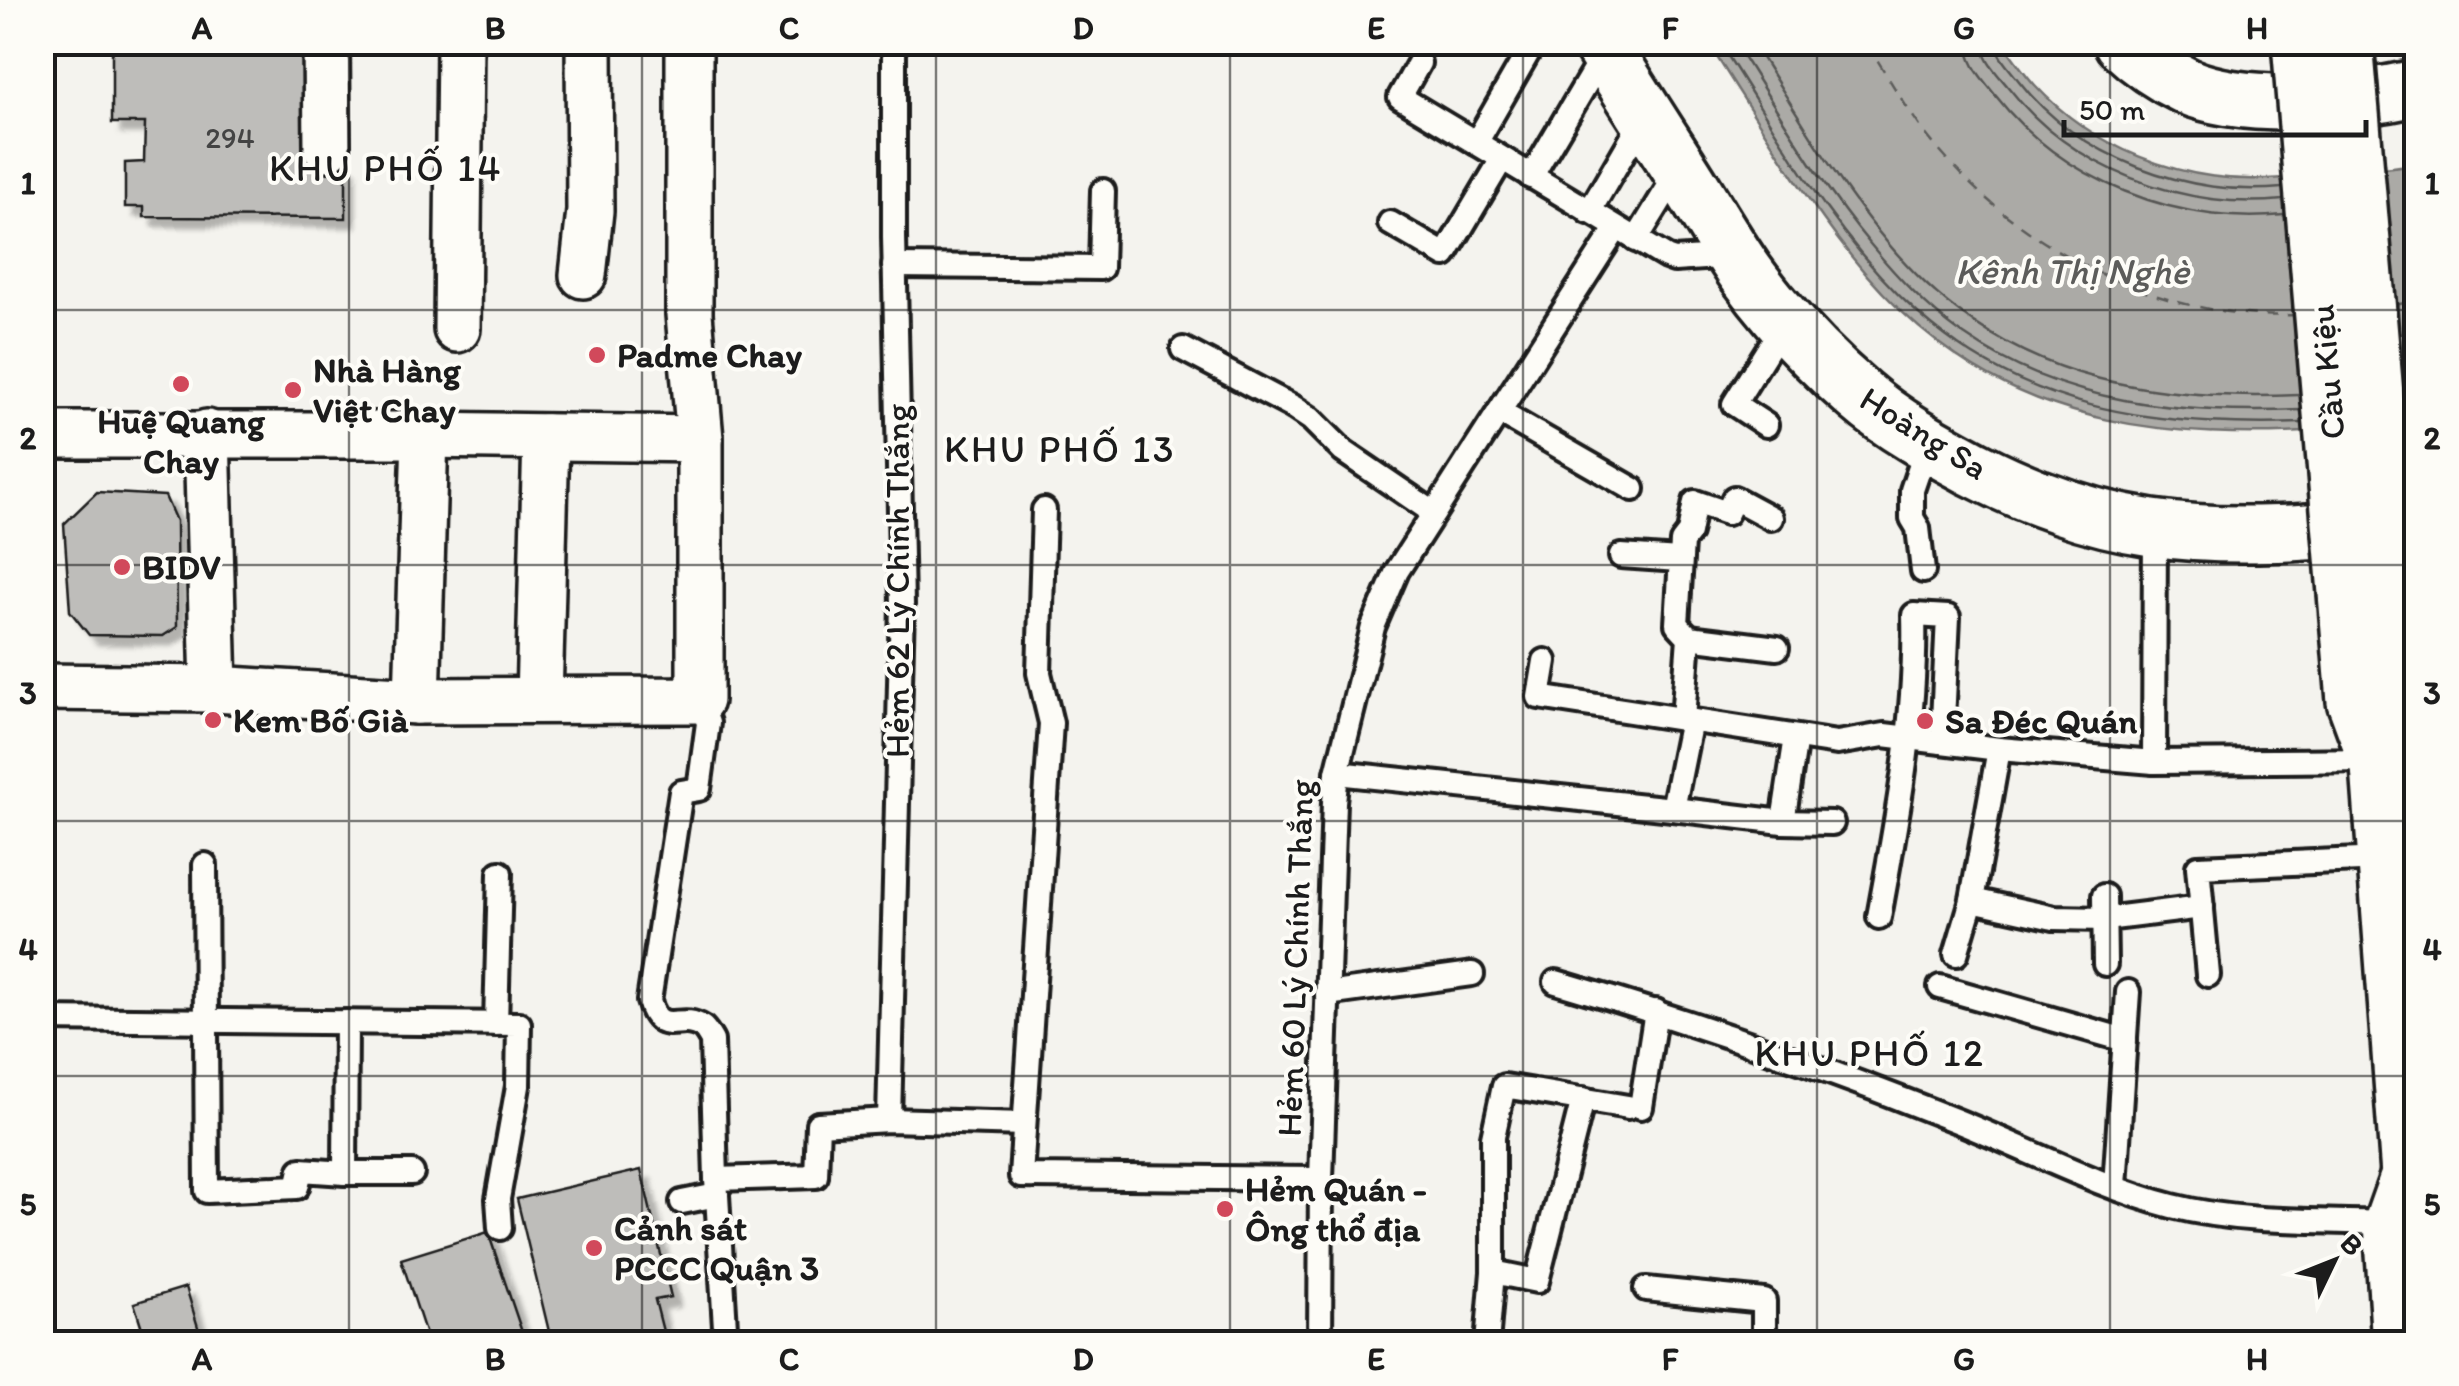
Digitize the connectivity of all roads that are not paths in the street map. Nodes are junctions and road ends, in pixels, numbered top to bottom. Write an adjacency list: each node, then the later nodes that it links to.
1 (326, 42): 15 (street)
2 (460, 42): 27 (street)
3 (590, 42): 25 (street)
4 (688, 42): 35 (street)
5 (894, 42): 24 (lane, Hẻm 62 Lý Chính Thắng)
6 (1534, 42): 14 (lane)
7 (2122, 42): 12 (main road)
8 (2300, 42): 55 (main road, Cầu Kiệu, bridge)
9 (2345, 42): 55 (main road, Cầu Kiệu, bridge)
10 (1602, 47): 13 (main road, Hoàng Sa); 18 (lane)
11 (1419, 63): 14 (lane)
12 (2416, 88)
13 (1646, 115): 17 (main road, Hoàng Sa); 20 (lane)
14 (1476, 143): 16 (lane)
15 (327, 148)
16 (1502, 159): 18 (lane); 21 (lane)
17 (1680, 169): 22 (lane, Hẻm 60 Lý Chính Thắng); 23 (main road, Hoàng Sa)
18 (1531, 176): 20 (lane)
19 (1103, 192): 24 (lane)
20 (1589, 212): 22 (lane)
21 (1390, 224)
22 (1626, 234): 23 (lane); 29 (lane, Hẻm 60 Lý Chính Thắng)
23 (1735, 256): 26 (main road, Hoàng Sa)
24 (894, 266): 87 (lane, Hẻm 62 Lý Chính Thắng)
25 (583, 275)
26 (1785, 322): 30 (lane); 36 (main road, Hoàng Sa)
27 (457, 329)
28 (1183, 349): 39 (lane)
29 (1498, 412): 37 (lane); 39 (lane, Hẻm 60 Lý Chính Thắng)
30 (1766, 425)
31 (207, 433): 32 (street); 33 (street); 50 (street)
32 (425, 434): 34 (street); 53 (street)
33 (42, 435)
34 (546, 437): 35 (street); 51 (street)
35 (700, 439): 52 (street)
36 (1928, 443): 42 (main road, Hoàng Sa); 45 (lane)
37 (1633, 489)
38 (1044, 510): 88 (lane)
39 (1434, 513): 61 (lane, Hẻm 60 Lý Chính Thắng)
40 (1771, 518): 44 (lane)
41 (2416, 525): 42 (main road, Hoàng Sa)
42 (2156, 529): 60 (lane)
43 (1621, 556): 44 (lane)
44 (1679, 560): 46 (lane)
45 (1923, 571)
46 (1689, 637): 47 (lane); 54 (lane)
47 (1778, 648)
48 (1545, 661): 54 (lane)
49 (42, 686): 50 (street)
50 (214, 690): 53 (street)
51 (539, 700): 52 (street); 53 (street)
52 (700, 700): 93 (lane)
53 (417, 702)
54 (1686, 720): 56 (lane); 62 (lane)
55 (2390, 735): 60 (lane); 65 (main road)
56 (1796, 736): 57 (lane); 63 (lane)
57 (1896, 736): 58 (lane); 58 (lane); 71 (lane)
58 (1942, 742): 59 (lane)
59 (1999, 749): 60 (lane); 68 (lane)
60 (2154, 762)
61 (1336, 773): 62 (lane); 79 (lane, Hẻm 60 Lý Chính Thắng)
62 (1673, 810): 63 (lane)
63 (1783, 822): 64 (lane)
64 (1832, 823)
65 (2384, 859): 69 (lane); 94 (main road)
66 (205, 865): 82 (lane)
67 (500, 873): 84 (lane)
68 (1972, 900): 70 (lane); 72 (lane)
69 (2202, 906): 70 (lane); 75 (lane)
70 (2104, 908): 73 (lane)
71 (1878, 917)
72 (1956, 954)
73 (2105, 964)
74 (1472, 974): 79 (lane)
75 (2208, 975)
76 (1556, 982): 80 (lane)
77 (1940, 987): 85 (lane)
78 (2128, 992): 85 (lane)
79 (1327, 994): 91 (lane, Hẻm 60 Lý Chính Thắng)
80 (1656, 1011): 86 (lane); 92 (lane)
81 (42, 1019): 82 (lane)
82 (207, 1020): 83 (lane); 89 (lane)
83 (346, 1022): 84 (lane); 89 (lane)
84 (496, 1024): 96 (lane)
85 (2125, 1040): 92 (lane)
86 (1582, 1098): 97 (lane); 97 (lane)
87 (890, 1120): 88 (lane); 93 (lane)
88 (1024, 1124): 91 (lane)
89 (345, 1173): 90 (lane)
90 (412, 1173)
91 (1321, 1179): 100 (lane, Hẻm 60 Lý Chính Thắng)
92 (2115, 1186): 94 (lane)
93 (716, 1187): 95 (lane); 99 (lane)
94 (2406, 1197): 103 (main road)
95 (682, 1202)
96 (500, 1228)
97 (1494, 1272): 101 (lane)
98 (1646, 1289): 102 (lane)
99 (726, 1344)
100 (1320, 1344)
101 (1487, 1344)
102 (1764, 1344)
103 (2400, 1344)

